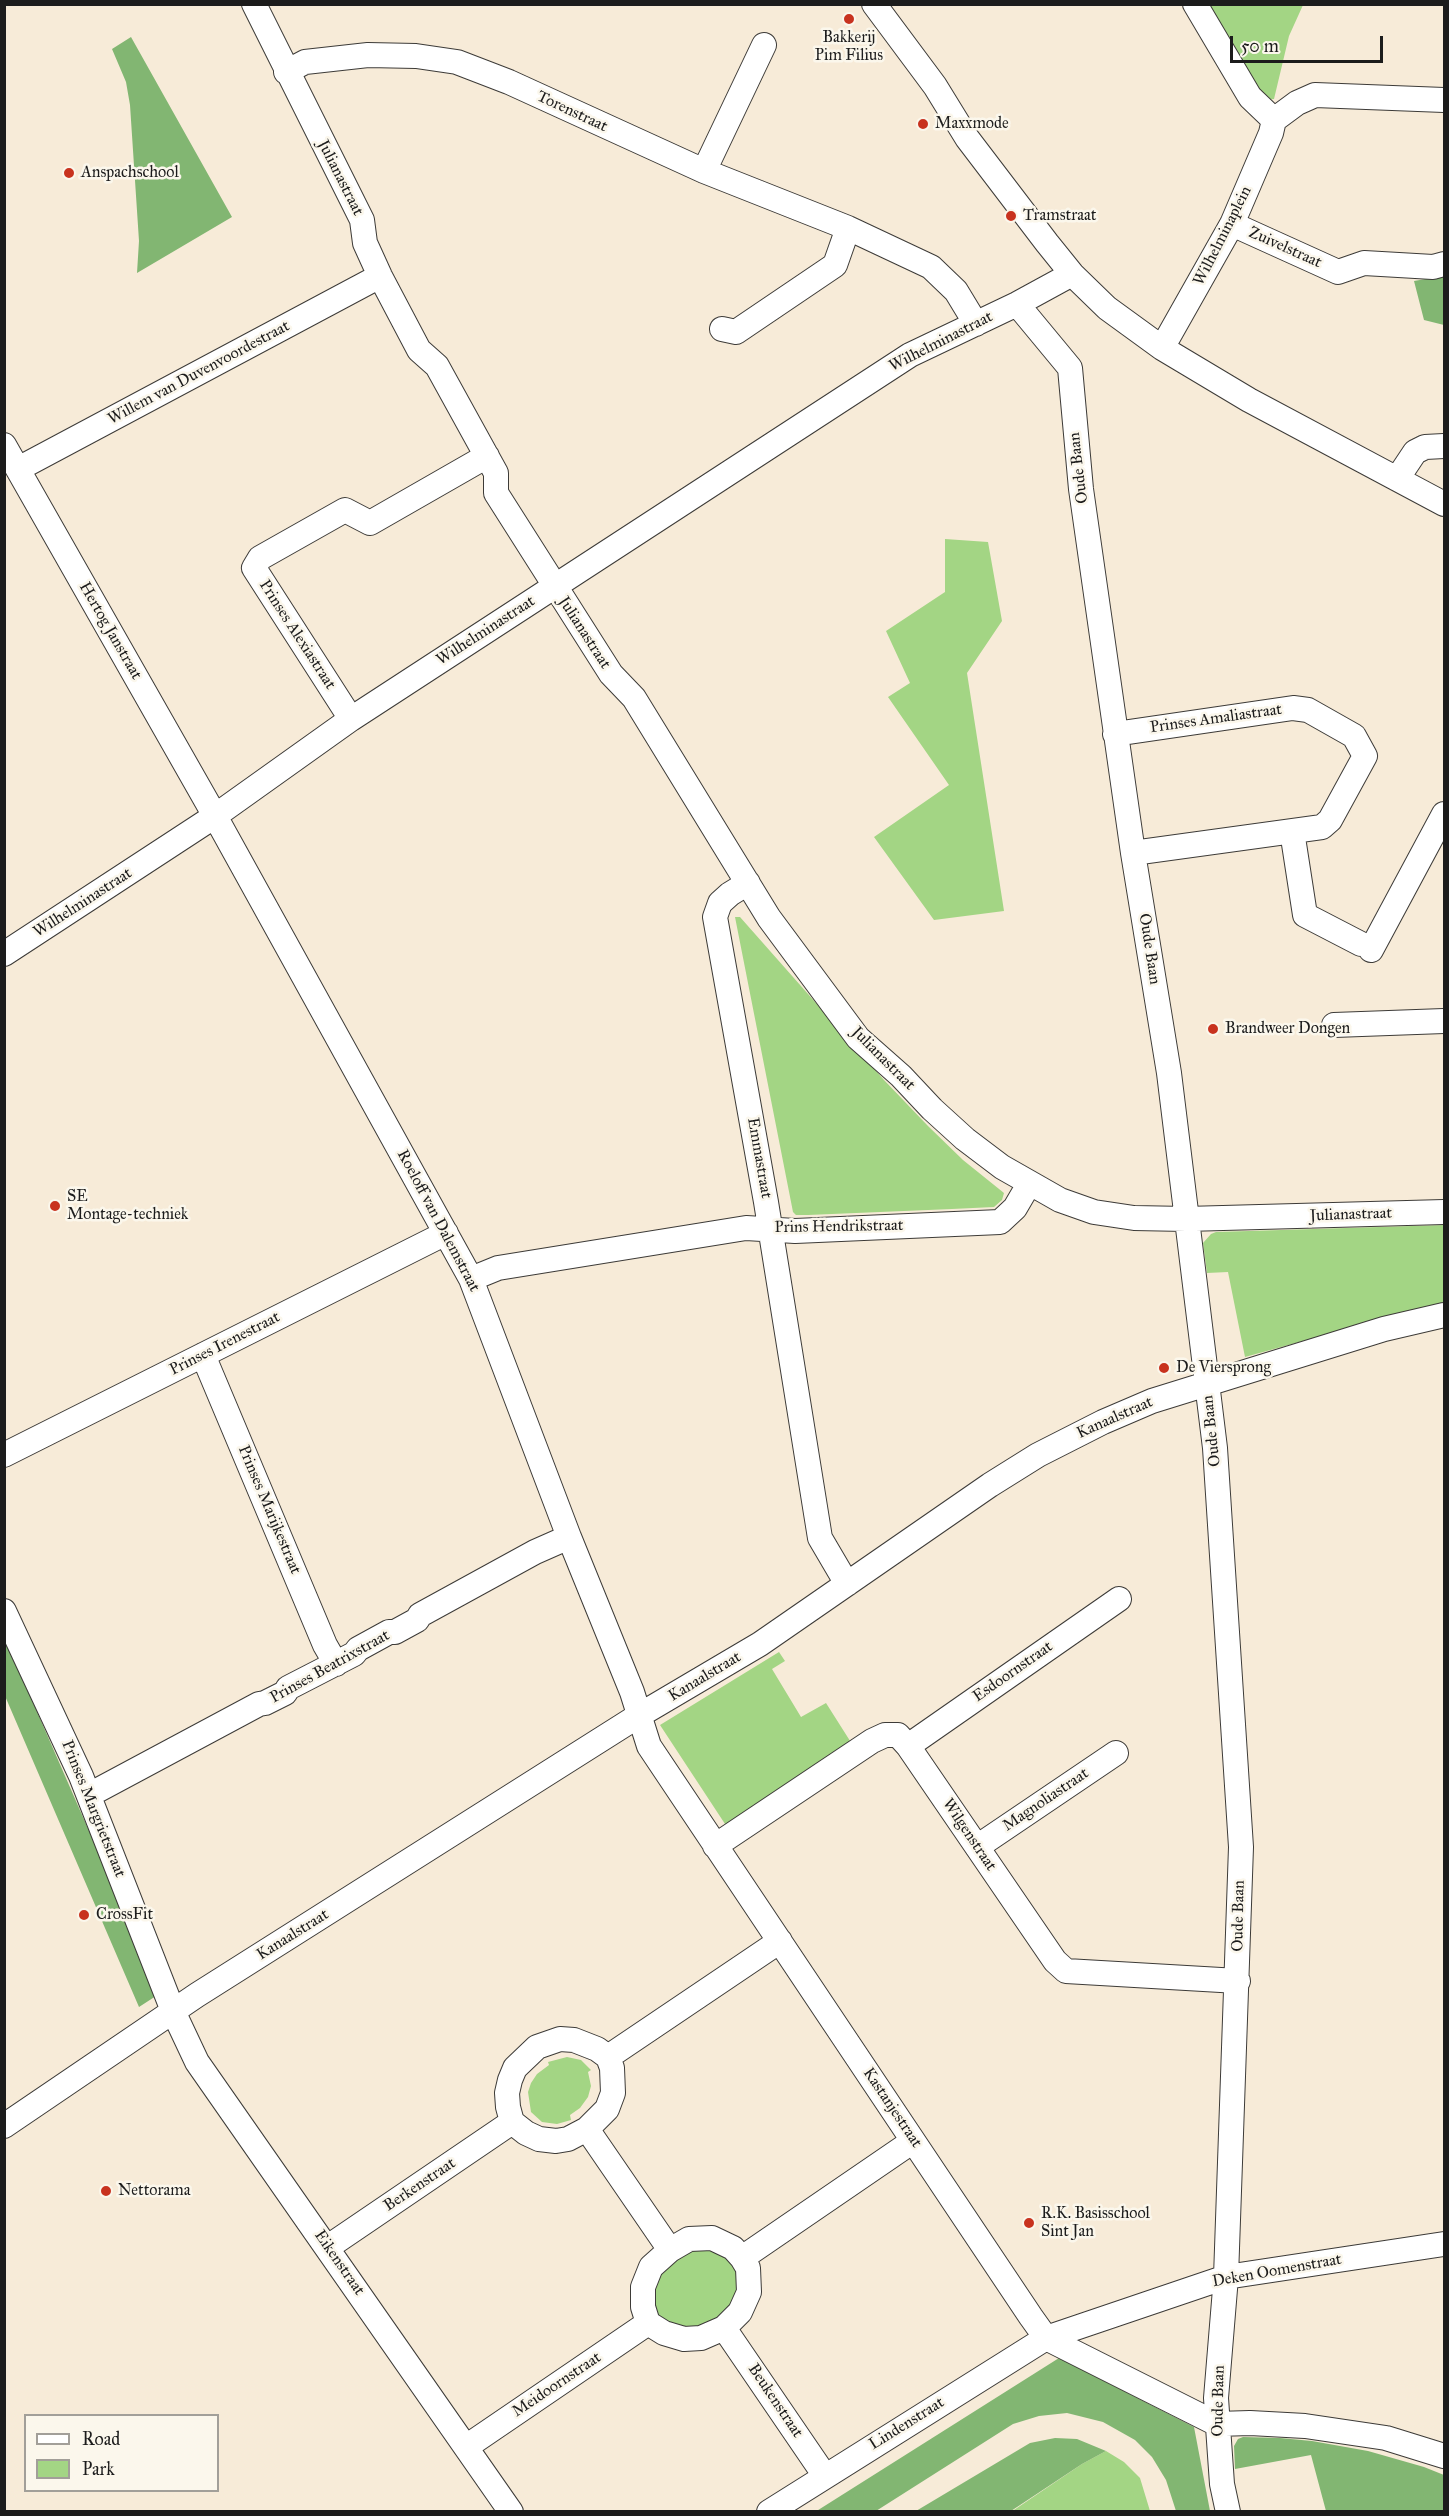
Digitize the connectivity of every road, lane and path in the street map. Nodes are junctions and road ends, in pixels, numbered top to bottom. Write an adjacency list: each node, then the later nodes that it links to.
1 (254, 4): 5 (street, Julianastraat)
2 (874, 4): 12 (street)
3 (1195, 4): 7 (street)
4 (764, 45): 8 (street)
5 (286, 72): 8 (street, Torenstraat); 13 (street, Julianastraat)
6 (1444, 100): 7 (street)
7 (1274, 120): 9 (street, Wilhelminaplein)
8 (704, 171): 10 (street, Torenstraat)
9 (1232, 225): 11 (street, Zuivelstraat); 17 (street, Wilhelminaplein)
10 (848, 228): 15 (street, Torenstraat); 16 (street)
11 (1444, 264)
12 (1072, 274): 14 (street, Wilhelminastraat); 17 (street)
13 (380, 276): 20 (street, Julianastraat); 21 (street, Willem van Duvenvoordestraat)
14 (1017, 304): 15 (street, Wilhelminastraat); 26 (street, Oude Baan)
15 (976, 324): 24 (street, Wilhelminastraat)
16 (722, 329)
17 (1162, 348): 22 (street)
18 (4, 446): 21 (street, Hertog Janstraat)
19 (1444, 446): 22 (street)
20 (487, 456): 24 (street, Julianastraat); 25 (street, Prinses Alexiastraat)
21 (18, 470): 28 (street, Hertog Janstraat)
22 (1398, 479): 23 (street)
23 (1444, 504)
24 (555, 587): 25 (street, Wilhelminastraat); 31 (street, Julianastraat)
25 (351, 719): 28 (street, Wilhelminastraat)
26 (1115, 734): 29 (street, Prinses Amaliastraat); 30 (street, Oude Baan)
27 (1444, 814): 29 (street)
28 (215, 816): 32 (street, Wilhelminastraat); 39 (street, Roeloff van Dalemstraat)
29 (1292, 831): 30 (street, Prinses Amaliastraat)
30 (1133, 853): 37 (street, Oude Baan)
31 (748, 883): 35 (street, Julianastraat); 38 (street, Emmastraat)
32 (4, 954)
33 (1444, 1021): 34 (street)
34 (1334, 1025)
35 (1029, 1184): 37 (street); 38 (street, Prins Hendrikstraat)
36 (1444, 1212): 37 (street, Julianastraat)
37 (1186, 1219): 43 (street, Oude Baan)
38 (770, 1229): 40 (street, Prins Hendrikstraat); 46 (street, Emmastraat)
39 (446, 1233): 40 (street, Roeloff van Dalemstraat); 42 (street, Prinses Irenestraat)
40 (471, 1279): 45 (street, Roeloff van Dalemstraat)
41 (1444, 1316): 43 (street, Kanaalstraat)
42 (203, 1355): 44 (street, Prinses Irenestraat); 49 (street, Prinses Marijkestraat)
43 (1206, 1384): 46 (street, Kanaalstraat); 57 (street, Oude Baan)
44 (4, 1455)
45 (569, 1537): 49 (street, Prinses Beatrixstraat); 50 (street, Roeloff van Dalemstraat)
46 (846, 1584): 50 (street, Kanaalstraat)
47 (1119, 1599): 51 (street, Esdoornstraat)
48 (4, 1611): 53 (street, Prinses Margrietstraat)
49 (336, 1664): 53 (street, Prinses Beatrixstraat)
50 (638, 1716): 54 (street, Kastanjestraat); 58 (street, Kanaalstraat)
51 (908, 1746): 54 (street); 55 (street, Wilgenstraat)
52 (1116, 1753): 55 (street, Magnoliastraat)
53 (88, 1795): 58 (street, Prinses Margrietstraat)
54 (715, 1846): 56 (street, Kastanjestraat)
55 (977, 1847): 57 (street, Wilgenstraat)
56 (780, 1941): 59 (street); 63 (street, Kastanjestraat)
57 (1238, 1981): 68 (street, Oude Baan)
58 (173, 2011): 61 (street, Kanaalstraat); 65 (street, Eikenstraat)
59 (608, 2057): 60 (street); 62 (street)
60 (512, 2122): 62 (street); 65 (street, Berkenstraat)
61 (4, 2126)
62 (587, 2129): 66 (street)
63 (913, 2140): 67 (street); 71 (street, Kastanjestraat)
64 (1444, 2244): 68 (street, Deken Oomenstraat)
65 (328, 2247): 73 (street, Eikenstraat)
66 (670, 2250): 67 (street); 69 (street)
67 (742, 2258): 70 (street)
68 (1226, 2277): 71 (street, Deken Oomenstraat); 72 (street, Oude Baan)
69 (648, 2323): 70 (street); 73 (street, Meidoornstraat)
70 (724, 2328): 75 (street, Beukenstraat)
71 (1046, 2338): 72 (street, Kastanjestraat); 75 (street, Lindenstraat)
72 (1217, 2424): 74 (street); 78 (street, Oude Baan)
73 (466, 2446): 76 (street, Eikenstraat)
74 (1444, 2456)
75 (825, 2476): 77 (street, Lindenstraat)
76 (511, 2511)
77 (768, 2511)
78 (1228, 2511)

